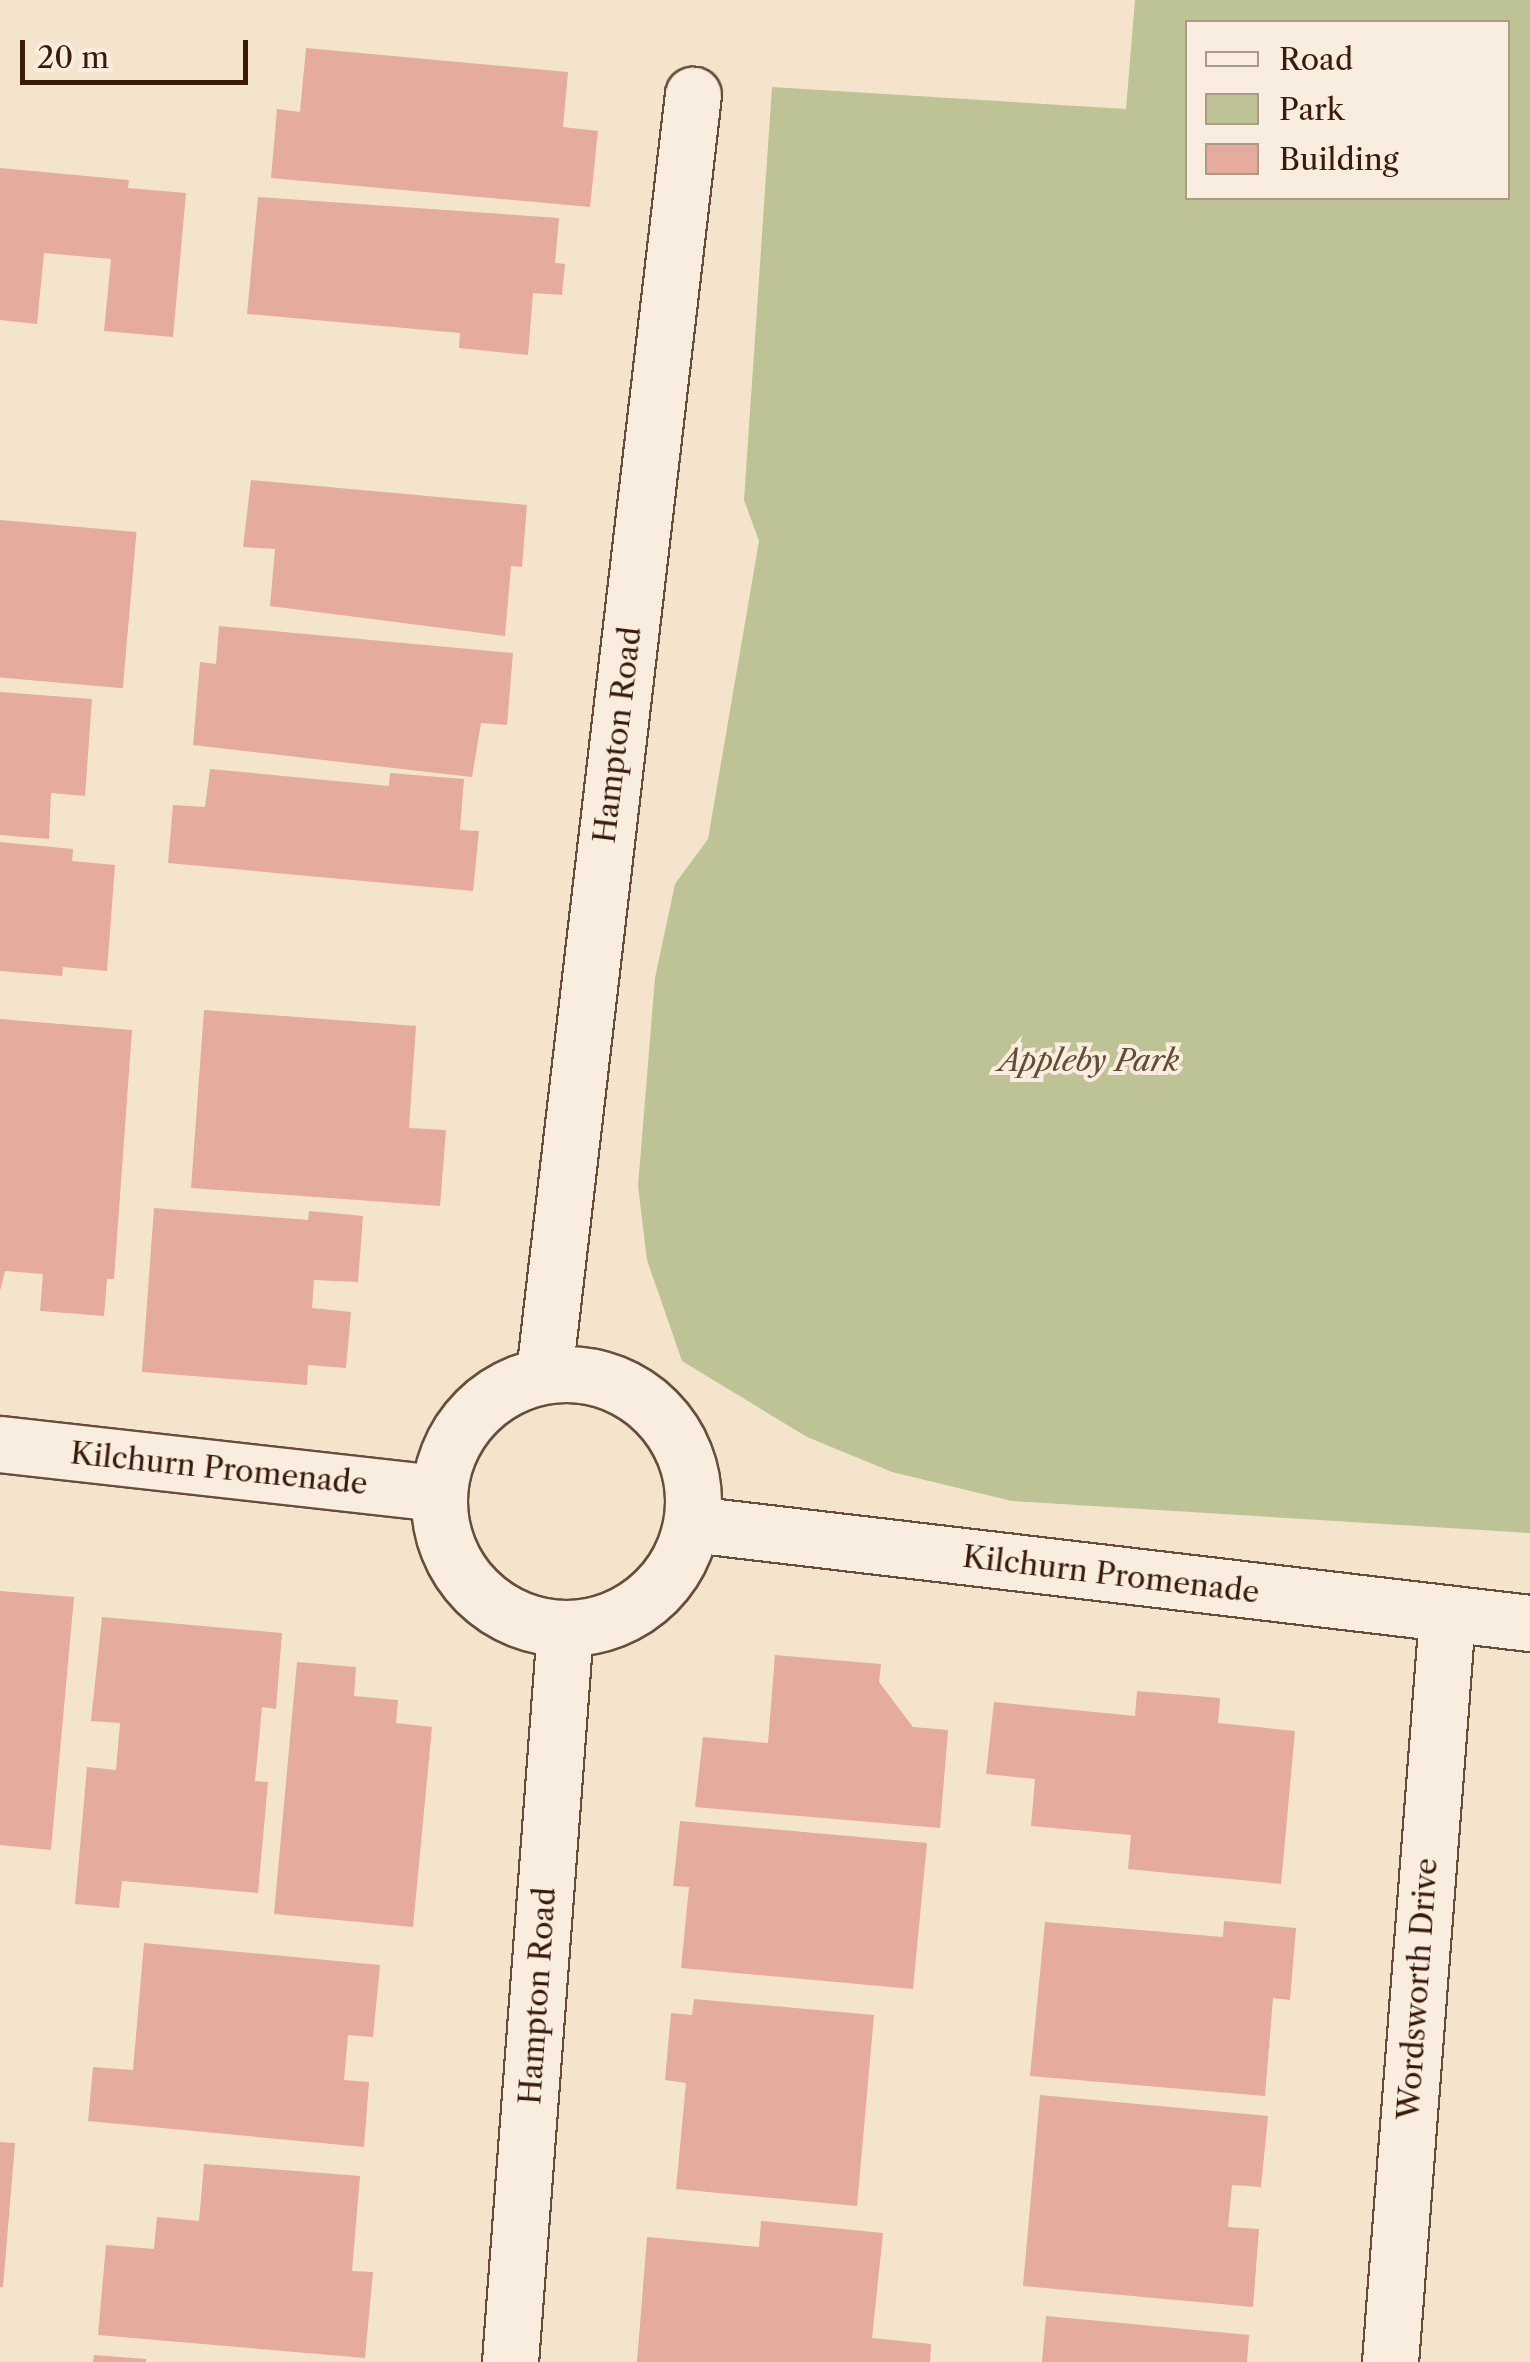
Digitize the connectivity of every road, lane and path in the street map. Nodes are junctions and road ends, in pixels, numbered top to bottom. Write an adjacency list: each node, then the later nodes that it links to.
1 (694, 95): 2 (street, Hampton Road)
2 (544, 1374): 4 (street); 5 (street)
3 (0, 1444): 4 (street, Kilchurn Promenade)
4 (438, 1493): 8 (street)
5 (692, 1524): 6 (street, Kilchurn Promenade); 8 (street)
6 (1447, 1616): 7 (street, Kilchurn Promenade); 10 (street, Wordsworth Drive)
7 (1530, 1623)
8 (566, 1629): 9 (street, Hampton Road)
9 (510, 2362)
10 (1390, 2362)

